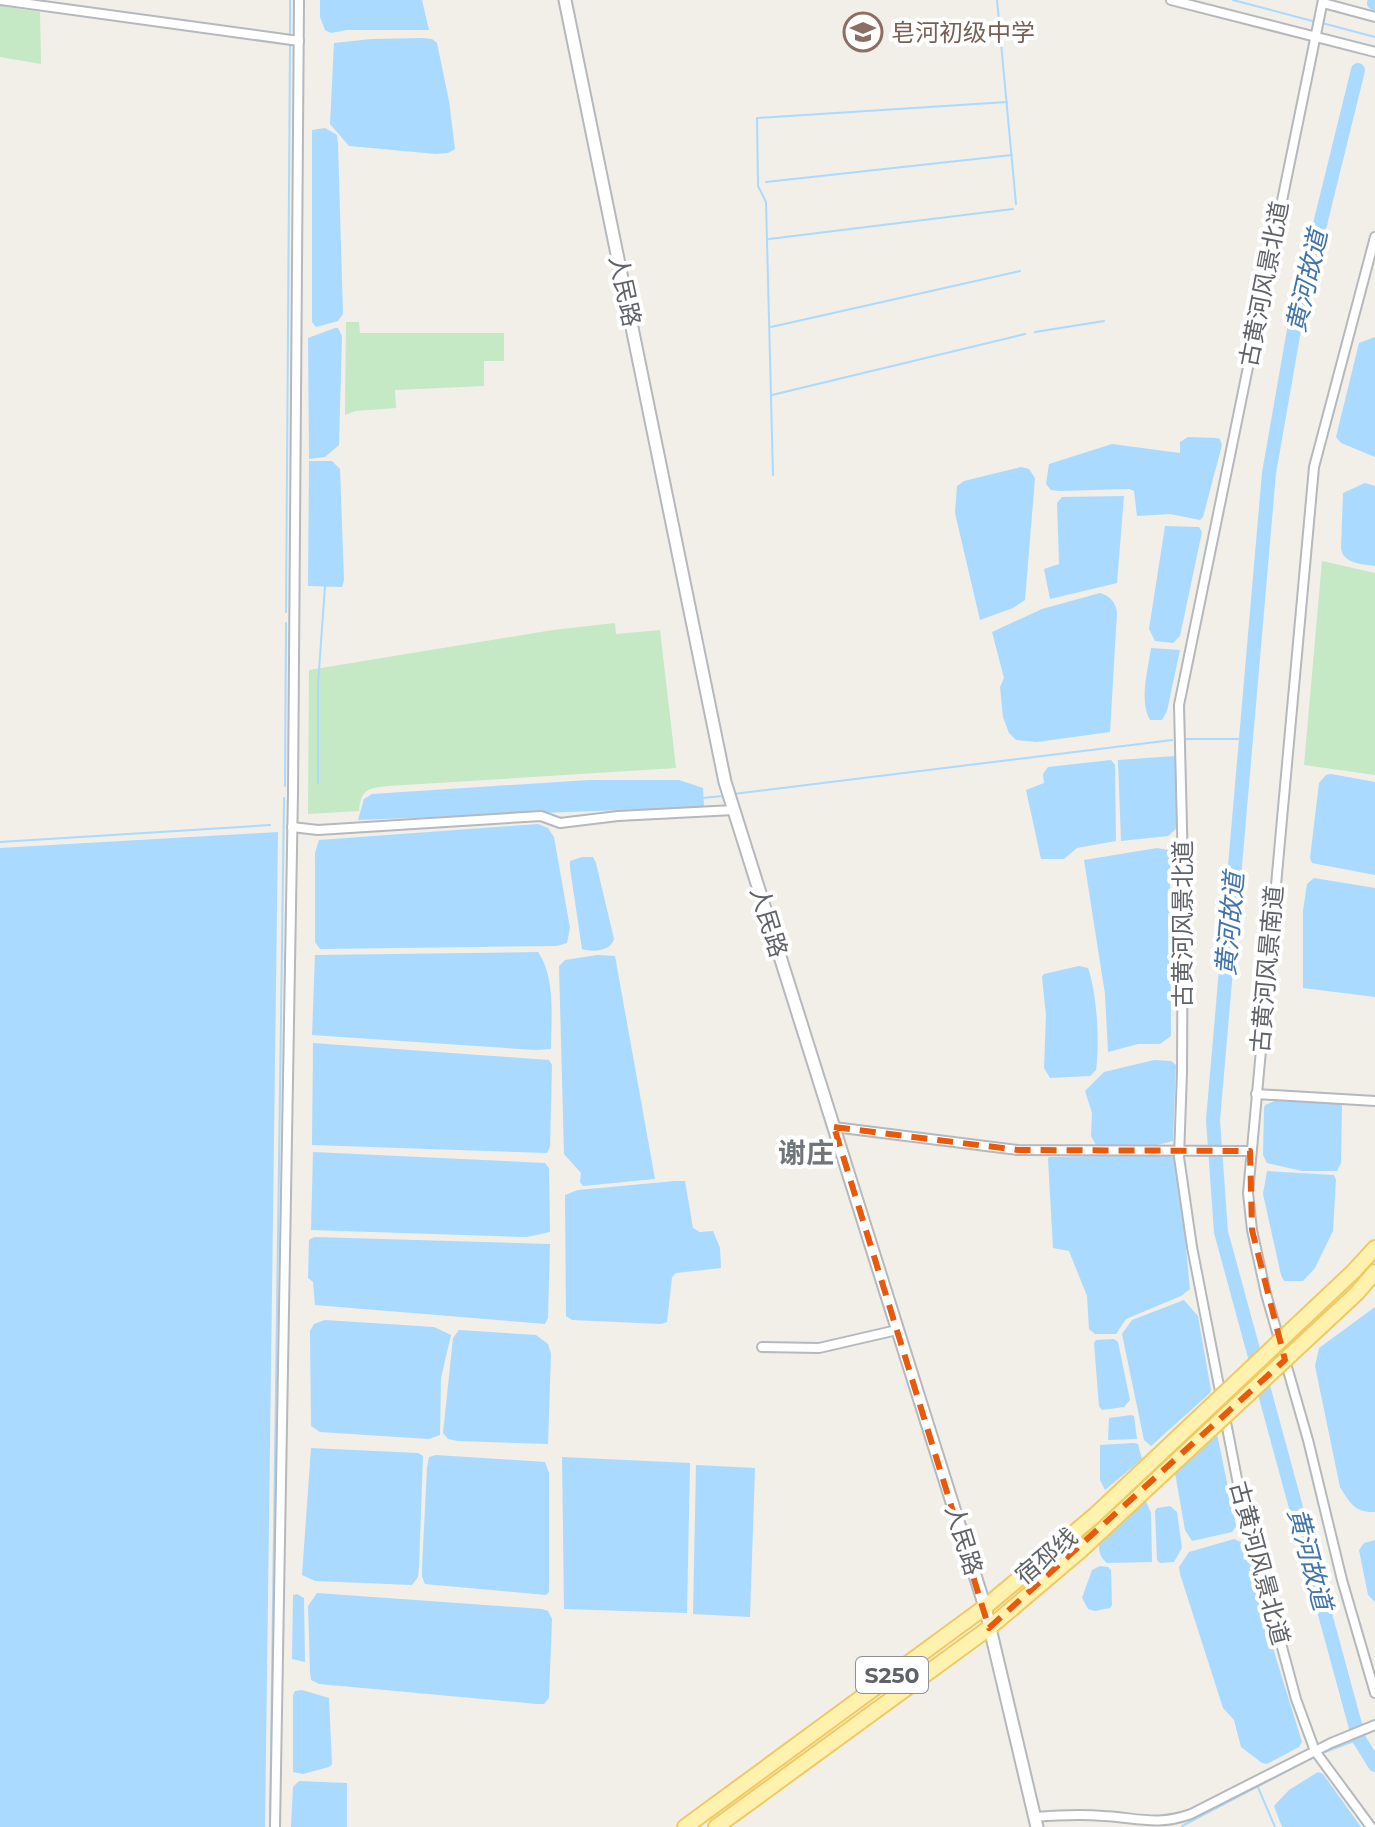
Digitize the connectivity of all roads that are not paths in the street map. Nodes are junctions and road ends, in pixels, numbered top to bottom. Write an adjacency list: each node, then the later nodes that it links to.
1 (0, 0): 8 (street)
2 (299, 0): 8 (street)
3 (565, 0): 11 (street, 人民路)
4 (1171, 0): 7 (street)
5 (1322, 4): 6 (street); 7 (street, 古黄河风景北道)
6 (1375, 17)
7 (1315, 34): 9 (street); 17 (street, 古黄河风景北道)
8 (299, 41): 12 (street)
9 (1375, 52)
10 (1375, 237): 13 (street, 古黄河风景南道)
11 (731, 800): 12 (street); 15 (street, 人民路)
12 (292, 827): 29 (street)
13 (1256, 1094): 14 (street); 16 (street, 古黄河风景南道)
14 (1375, 1101)
15 (834, 1127): 17 (street); 20 (street, 人民路)
16 (1248, 1151): 17 (street); 24 (street, 古黄河风景南道)
17 (1183, 1152): 26 (street, 古黄河风景北道)
18 (1375, 1248): 22 (main road, 宿邳线 / S250, bridge)
19 (1375, 1272): 23 (main road, 宿邳线 / S250, bridge)
20 (897, 1330): 21 (street); 22 (street, 人民路)
21 (762, 1347)
22 (985, 1607): 23 (street, 人民路); 30 (main road, 宿邳线 / S250)
23 (989, 1628): 27 (street, 人民路); 31 (main road, 宿邳线 / S250)
24 (1375, 1693)
25 (1375, 1725): 26 (street)
26 (1315, 1751): 28 (street); 32 (street, 古黄河风景北道)
27 (1036, 1822): 28 (street)
28 (1174, 1824)
29 (275, 1827)
30 (685, 1827)
31 (716, 1827)
32 (1371, 1827)

